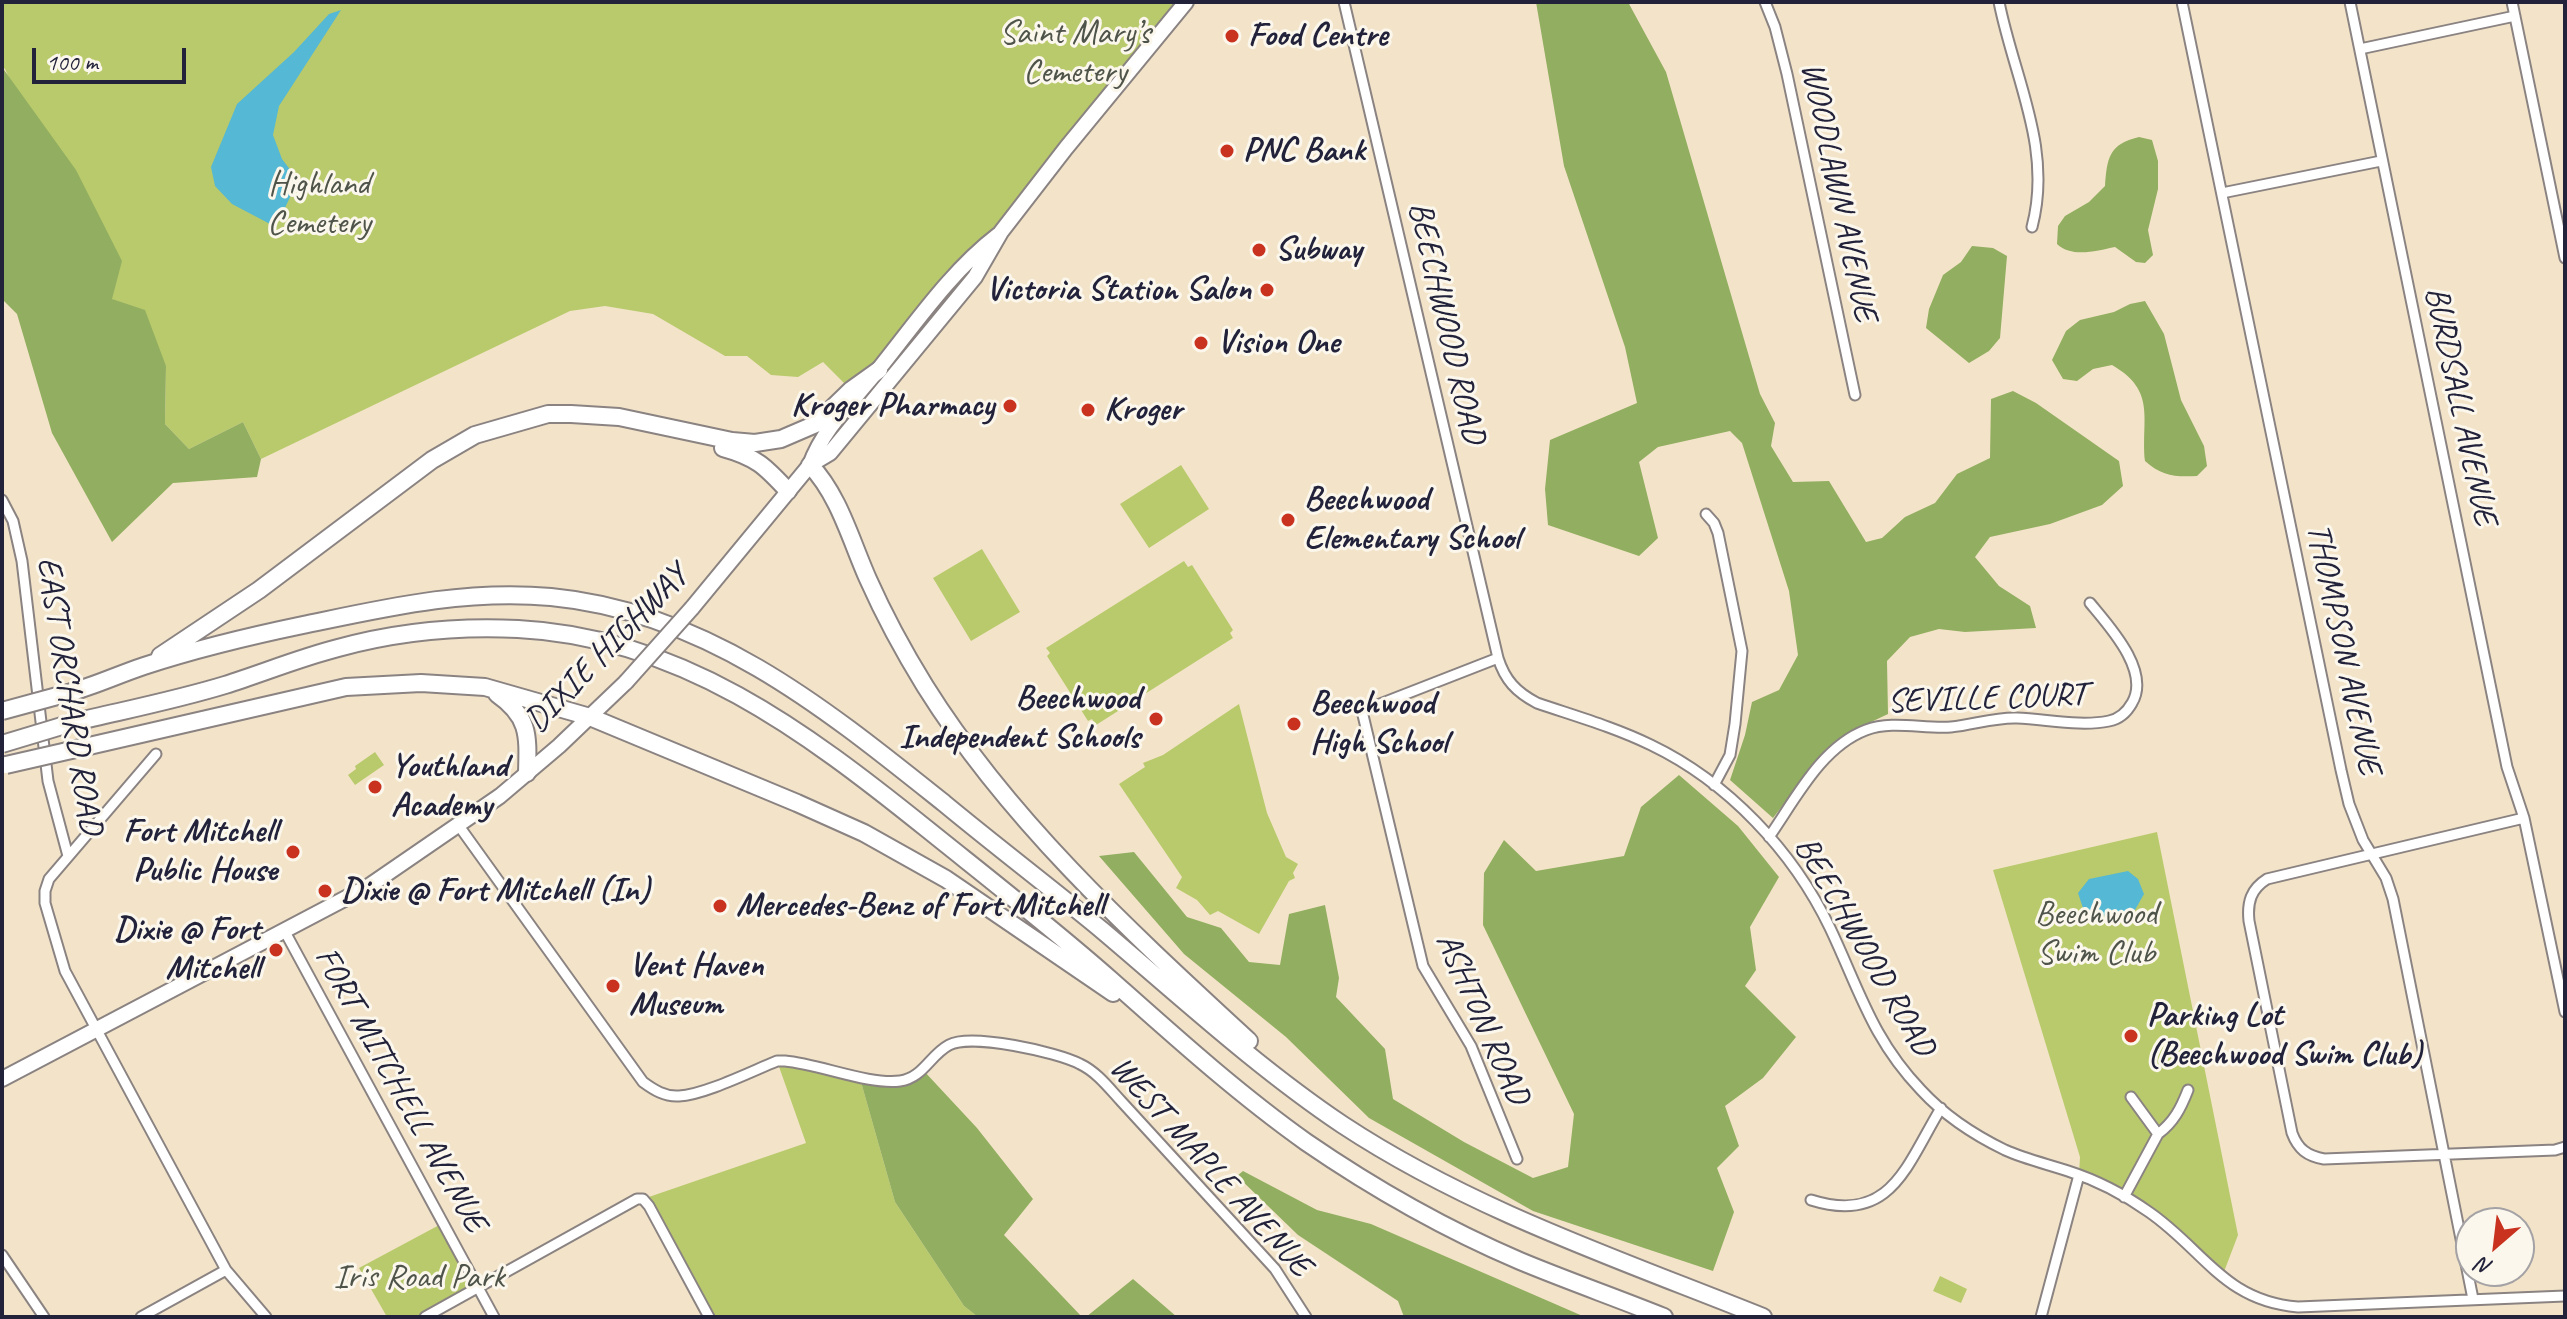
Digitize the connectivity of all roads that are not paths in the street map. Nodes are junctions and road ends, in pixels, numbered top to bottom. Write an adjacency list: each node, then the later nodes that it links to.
1 (1186, 2): 13 (main road, DIXIE HIGHWAY)
2 (1344, 2): 24 (street, BEECHWOOD ROAD)
3 (1765, 2): 16 (street, WOODLAWN AVENUE)
4 (1999, 2): 12 (street)
5 (2182, 2): 11 (street, THOMPSON AVENUE)
6 (2350, 2): 9 (street, BURDSALL AVENUE)
7 (2512, 2): 8 (street)
8 (2515, 16): 9 (street); 14 (street)
9 (2360, 49): 10 (street, BURDSALL AVENUE)
10 (2381, 161): 11 (street); 34 (street, BURDSALL AVENUE)
11 (2222, 193): 37 (street, THOMPSON AVENUE)
12 (2032, 227)
13 (1001, 232): 15 (main road, DIXIE HIGHWAY); 18 (main road, DIXIE HIGHWAY)
14 (2565, 258)
15 (879, 370): 17 (highway); 18 (main road, DIXIE HIGHWAY)
16 (1855, 395)
17 (677, 430): 19 (highway); 25 (highway)
18 (810, 465): 19 (main road, DIXIE HIGHWAY); 47 (highway)
19 (788, 491): 28 (main road, DIXIE HIGHWAY, bridge)
20 (2, 500): 21 (street, EAST ORCHARD ROAD)
21 (6, 514): 38 (street, EAST ORCHARD ROAD)
22 (1706, 514): 33 (street)
23 (2090, 603): 36 (street, SEVILLE COURT)
24 (1498, 658): 33 (street, BEECHWOOD ROAD); 51 (street, ASHTON ROAD)
25 (144, 666): 27 (highway, bridge); 47 (highway)
26 (485, 687): 28 (highway); 31 (highway, bridge); 32 (highway)
27 (2, 711)
28 (590, 717): 32 (main road, DIXIE HIGHWAY); 42 (highway)
29 (2, 744): 42 (highway, bridge)
30 (156, 754): 38 (street)
31 (4, 766)
32 (527, 773): 35 (main road, DIXIE HIGHWAY)
33 (1714, 785): 36 (street, BEECHWOOD ROAD)
34 (2524, 818): 37 (street); 40 (street, BURDSALL AVENUE)
35 (459, 826): 39 (main road, DIXIE HIGHWAY); 66 (street, WEST MAPLE AVENUE)
36 (1769, 837): 46 (street, BEECHWOOD ROAD)
37 (2374, 854): 50 (street, THOMPSON AVENUE); 50 (street)
38 (68, 856): 41 (street, EAST ORCHARD ROAD)
39 (284, 930): 41 (main road, DIXIE HIGHWAY); 57 (street, FORT MITCHELL AVENUE)
40 (2565, 1012)
41 (95, 1029): 43 (main road, DIXIE HIGHWAY); 56 (street, EAST ORCHARD ROAD)
42 (1167, 1030): 67 (highway)
43 (2, 1079)
44 (2188, 1090): 48 (street)
45 (2131, 1097): 48 (street)
46 (1941, 1108): 52 (street, BEECHWOOD ROAD); 54 (street)
47 (1342, 1124): 68 (highway)
48 (2158, 1134): 53 (street)
49 (2565, 1147): 50 (street)
50 (2445, 1155): 59 (street, THOMPSON AVENUE)
51 (1517, 1159)
52 (2079, 1175): 53 (street, BEECHWOOD ROAD); 69 (street)
53 (2124, 1197): 59 (street, BEECHWOOD ROAD)
54 (1811, 1200)
55 (2, 1255): 60 (street)
56 (226, 1270): 61 (street); 62 (street, EAST ORCHARD ROAD)
57 (478, 1288): 63 (street); 64 (street, FORT MITCHELL AVENUE); 65 (street)
58 (2565, 1296): 59 (street, BEECHWOOD ROAD)
59 (2473, 1299)
60 (44, 1317)
61 (141, 1317)
62 (266, 1317)
63 (425, 1317)
64 (494, 1317)
65 (709, 1317)
66 (1306, 1317)
67 (1664, 1317)
68 (1763, 1317)
69 (2041, 1317)

